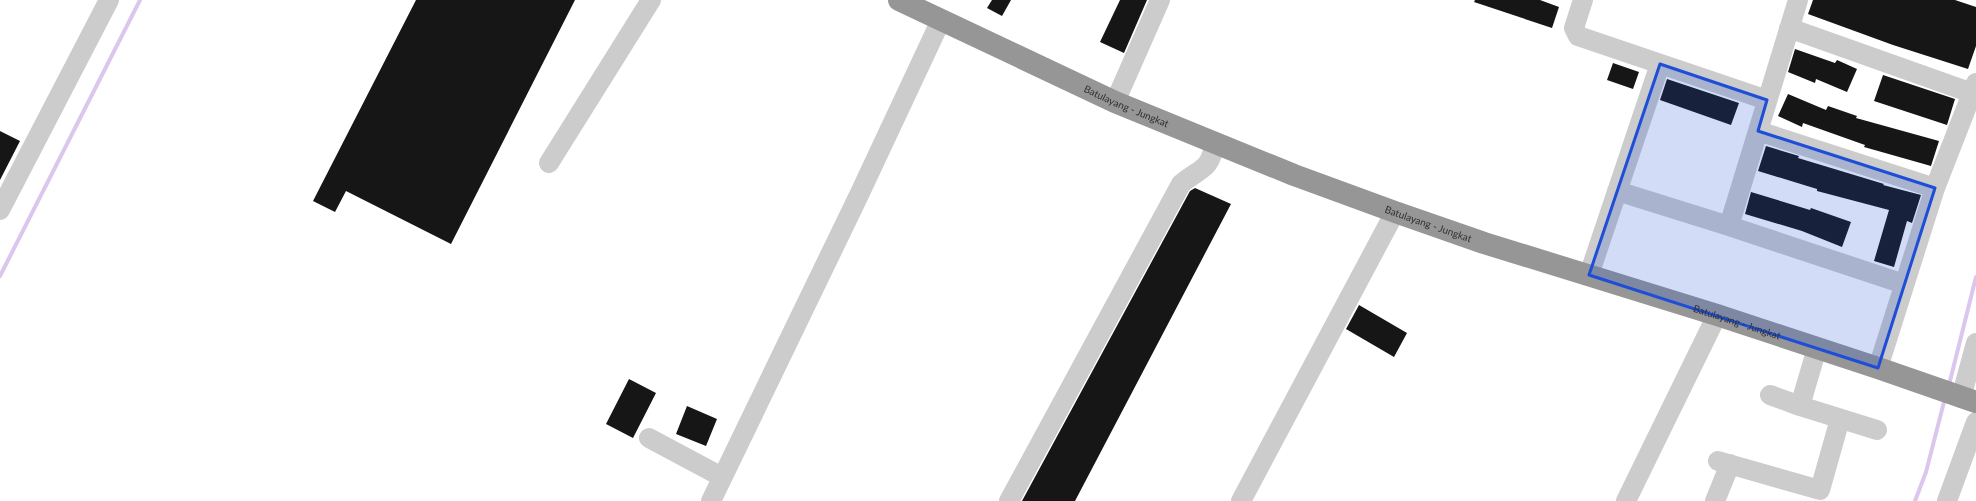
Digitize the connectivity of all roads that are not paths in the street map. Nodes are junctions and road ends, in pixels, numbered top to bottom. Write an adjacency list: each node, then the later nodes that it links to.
1 (109, 0): 18 (street)
2 (651, 0): 15 (street)
3 (899, 0): 7 (highway, Batulayang - Jungkat)
4 (1160, 0): 12 (street)
5 (1583, 0): 9 (street)
6 (1798, 0): 8 (street)
7 (941, 20): 12 (highway, Batulayang - Jungkat); 34 (street)
8 (1789, 28): 10 (street); 11 (street)
9 (1660, 64): 11 (street); 17 (street)
10 (1974, 88): 16 (street)
11 (1767, 100): 13 (street)
12 (1115, 102): 14 (highway, Batulayang - Jungkat)
13 (1758, 131): 16 (street); 20 (street)
14 (1215, 143): 19 (highway, Batulayang - Jungkat); 36 (street)
15 (549, 163)
16 (1935, 188): 22 (street)
17 (1618, 191): 20 (street); 21 (street)
18 (0, 210)
19 (1394, 212): 21 (highway, Batulayang - Jungkat); 37 (street)
20 (1729, 226): 22 (street)
21 (1589, 275): 23 (highway, Batulayang - Jungkat)
22 (1904, 284): 26 (street)
23 (1717, 315): 25 (highway, Batulayang - Jungkat); 38 (street)
24 (1976, 343): 28 (street)
25 (1817, 348): 26 (highway, Batulayang - Jungkat); 29 (street)
26 (1884, 350): 28 (highway, Batulayang - Jungkat)
27 (1770, 395): 29 (street)
28 (1956, 396)
29 (1800, 406): 30 (street)
30 (1840, 419): 32 (street); 39 (street)
31 (1976, 422): 40 (street)
32 (1877, 430)
33 (649, 438): 34 (street)
34 (722, 477): 35 (street)
35 (711, 501)
36 (1009, 501)
37 (1240, 501)
38 (1626, 501)
39 (1715, 501)
40 (1947, 501)

